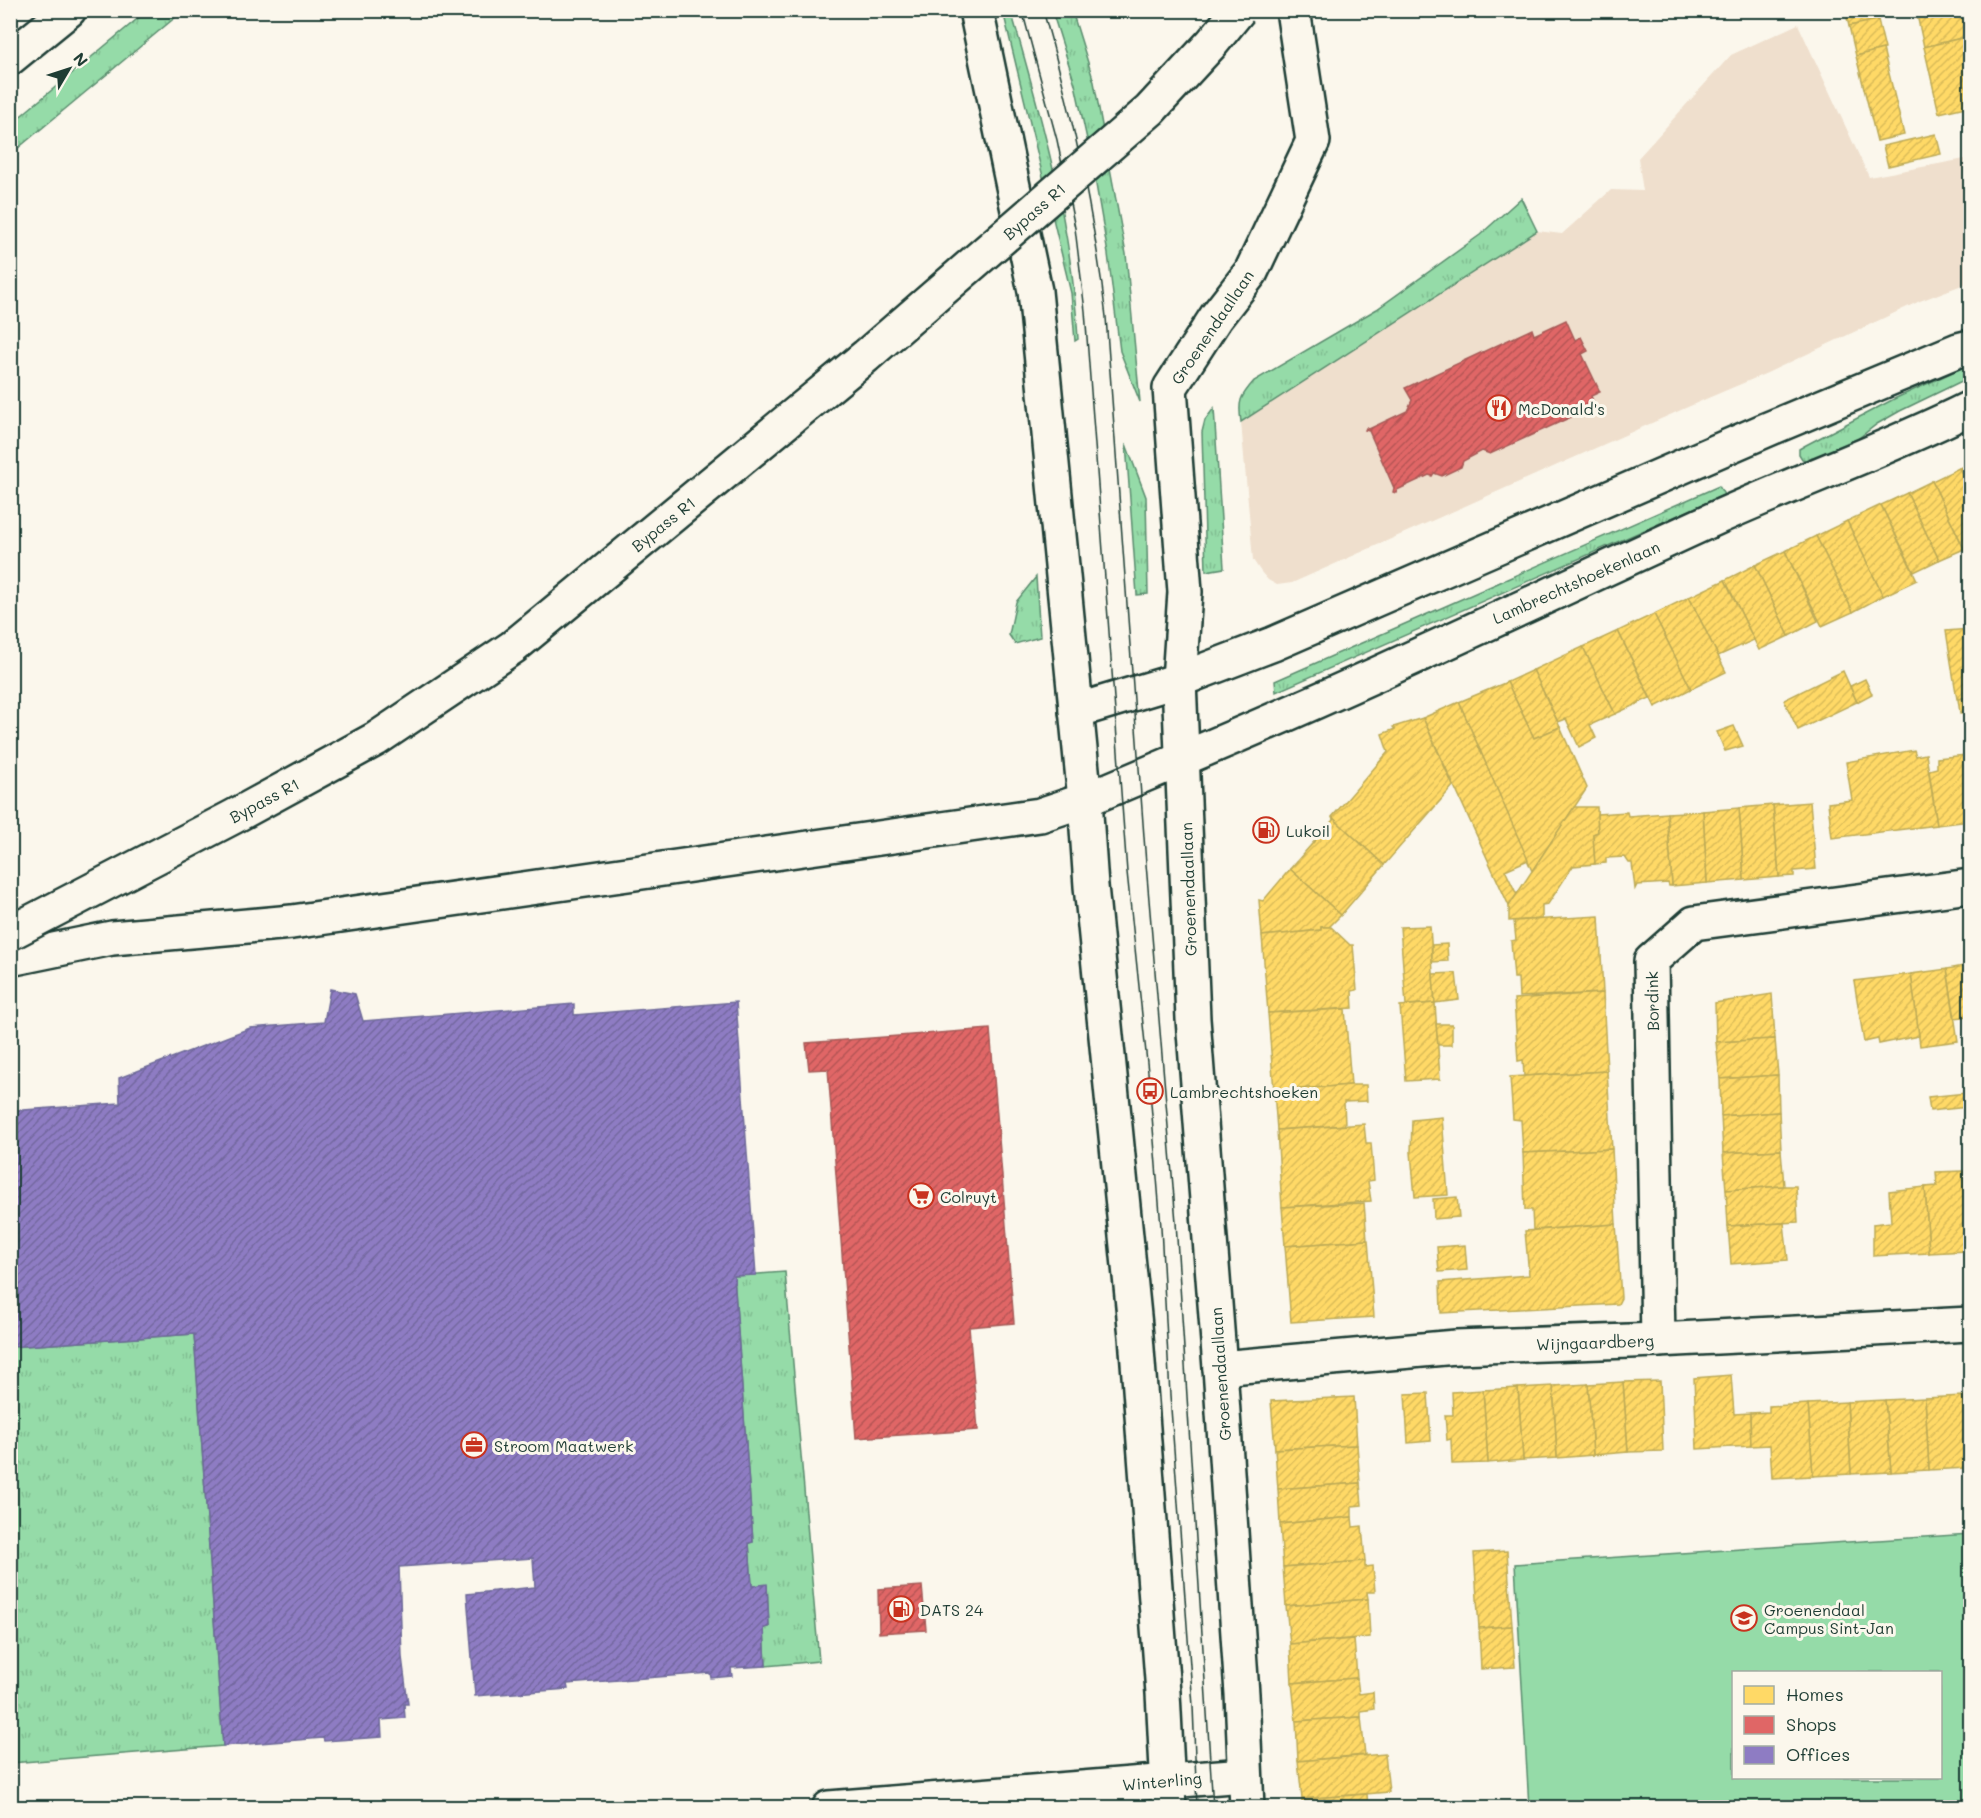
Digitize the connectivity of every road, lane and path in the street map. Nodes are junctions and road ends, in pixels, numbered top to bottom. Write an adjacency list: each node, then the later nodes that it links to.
1 (69, 10): 5 (main road)
2 (976, 10): 9 (main road)
3 (1239, 10): 13 (main road, Bypass R1, bridge)
4 (1293, 10): 8 (main road, Groenendaallaan)
5 (10, 58)
6 (1971, 347): 8 (main road)
7 (1971, 408): 10 (main road, Lambrechtshoekenlaan)
8 (1179, 680): 9 (main road); 10 (main road, Groenendaallaan)
9 (1076, 711): 11 (main road)
10 (1182, 759): 11 (main road, Lambrechtshoekenlaan); 17 (main road, Groenendaallaan)
11 (1085, 800): 14 (main road, Lambrechtshoekenlaan); 19 (main road)
12 (1971, 886): 16 (main road, Bordink)
13 (10, 933)
14 (10, 959)
15 (1971, 1324): 16 (main road, Wijngaardberg)
16 (1658, 1340): 17 (main road, Wijngaardberg)
17 (1220, 1368): 18 (main road, Groenendaallaan)
18 (1244, 1775): 19 (main road, Winterling); 22 (main road, Groenendaallaan)
19 (1168, 1794): 20 (main road, Winterling)
20 (967, 1802): 21 (main road, Winterling)
21 (829, 1808)
22 (1246, 1808)

